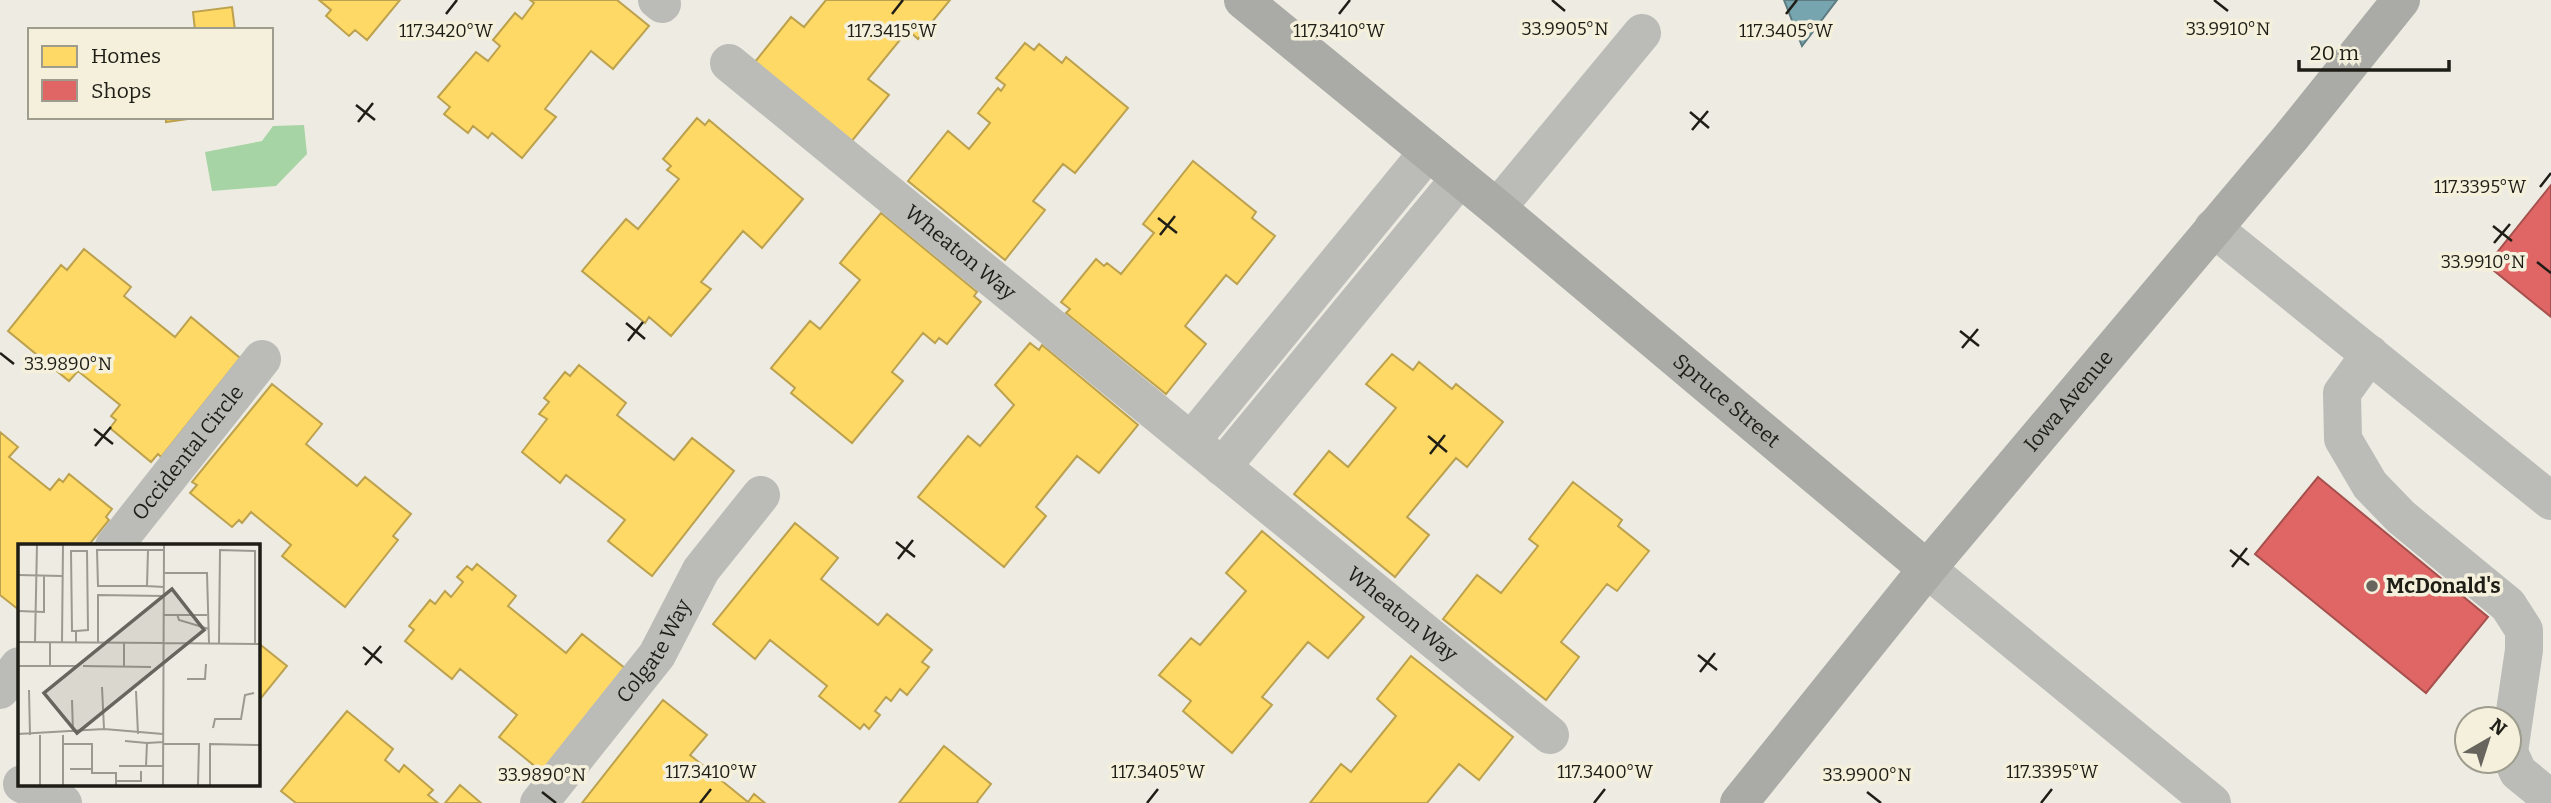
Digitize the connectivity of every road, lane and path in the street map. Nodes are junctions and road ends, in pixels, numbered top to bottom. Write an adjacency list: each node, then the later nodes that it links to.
1 (1243, 0): 5 (main road, Spruce Street)
2 (2396, 1): 8 (main road, Iowa Avenue)
3 (1642, 33): 7 (street)
4 (729, 63): 11 (street, Wheaton Way)
5 (1428, 152): 6 (main road, Spruce Street); 11 (street)
6 (1460, 178): 7 (main road, Spruce Street); 12 (street)
7 (1497, 208): 16 (main road, Spruce Street)
8 (2213, 228): 9 (street); 16 (main road, Iowa Avenue)
9 (2370, 354): 14 (street); 17 (street)
10 (262, 359): 15 (street, Occidental Circle)
11 (1191, 441): 12 (street, Wheaton Way)
12 (1222, 467): 21 (street, Wheaton Way)
13 (761, 495): 27 (street, Colgate Way)
14 (2551, 501)
15 (116, 544)
16 (1927, 569): 28 (main road, Iowa Avenue); 29 (street, Spruce Street)
17 (2508, 605): 18 (street); 25 (street)
18 (2551, 643)
19 (18, 667): 20 (street)
20 (0, 690)
21 (1550, 735)
22 (0, 774): 23 (street)
23 (18, 782)
24 (26, 786): 26 (street)
25 (2551, 799)
26 (63, 803)
27 (539, 803)
28 (1739, 803)
29 (2211, 803)

